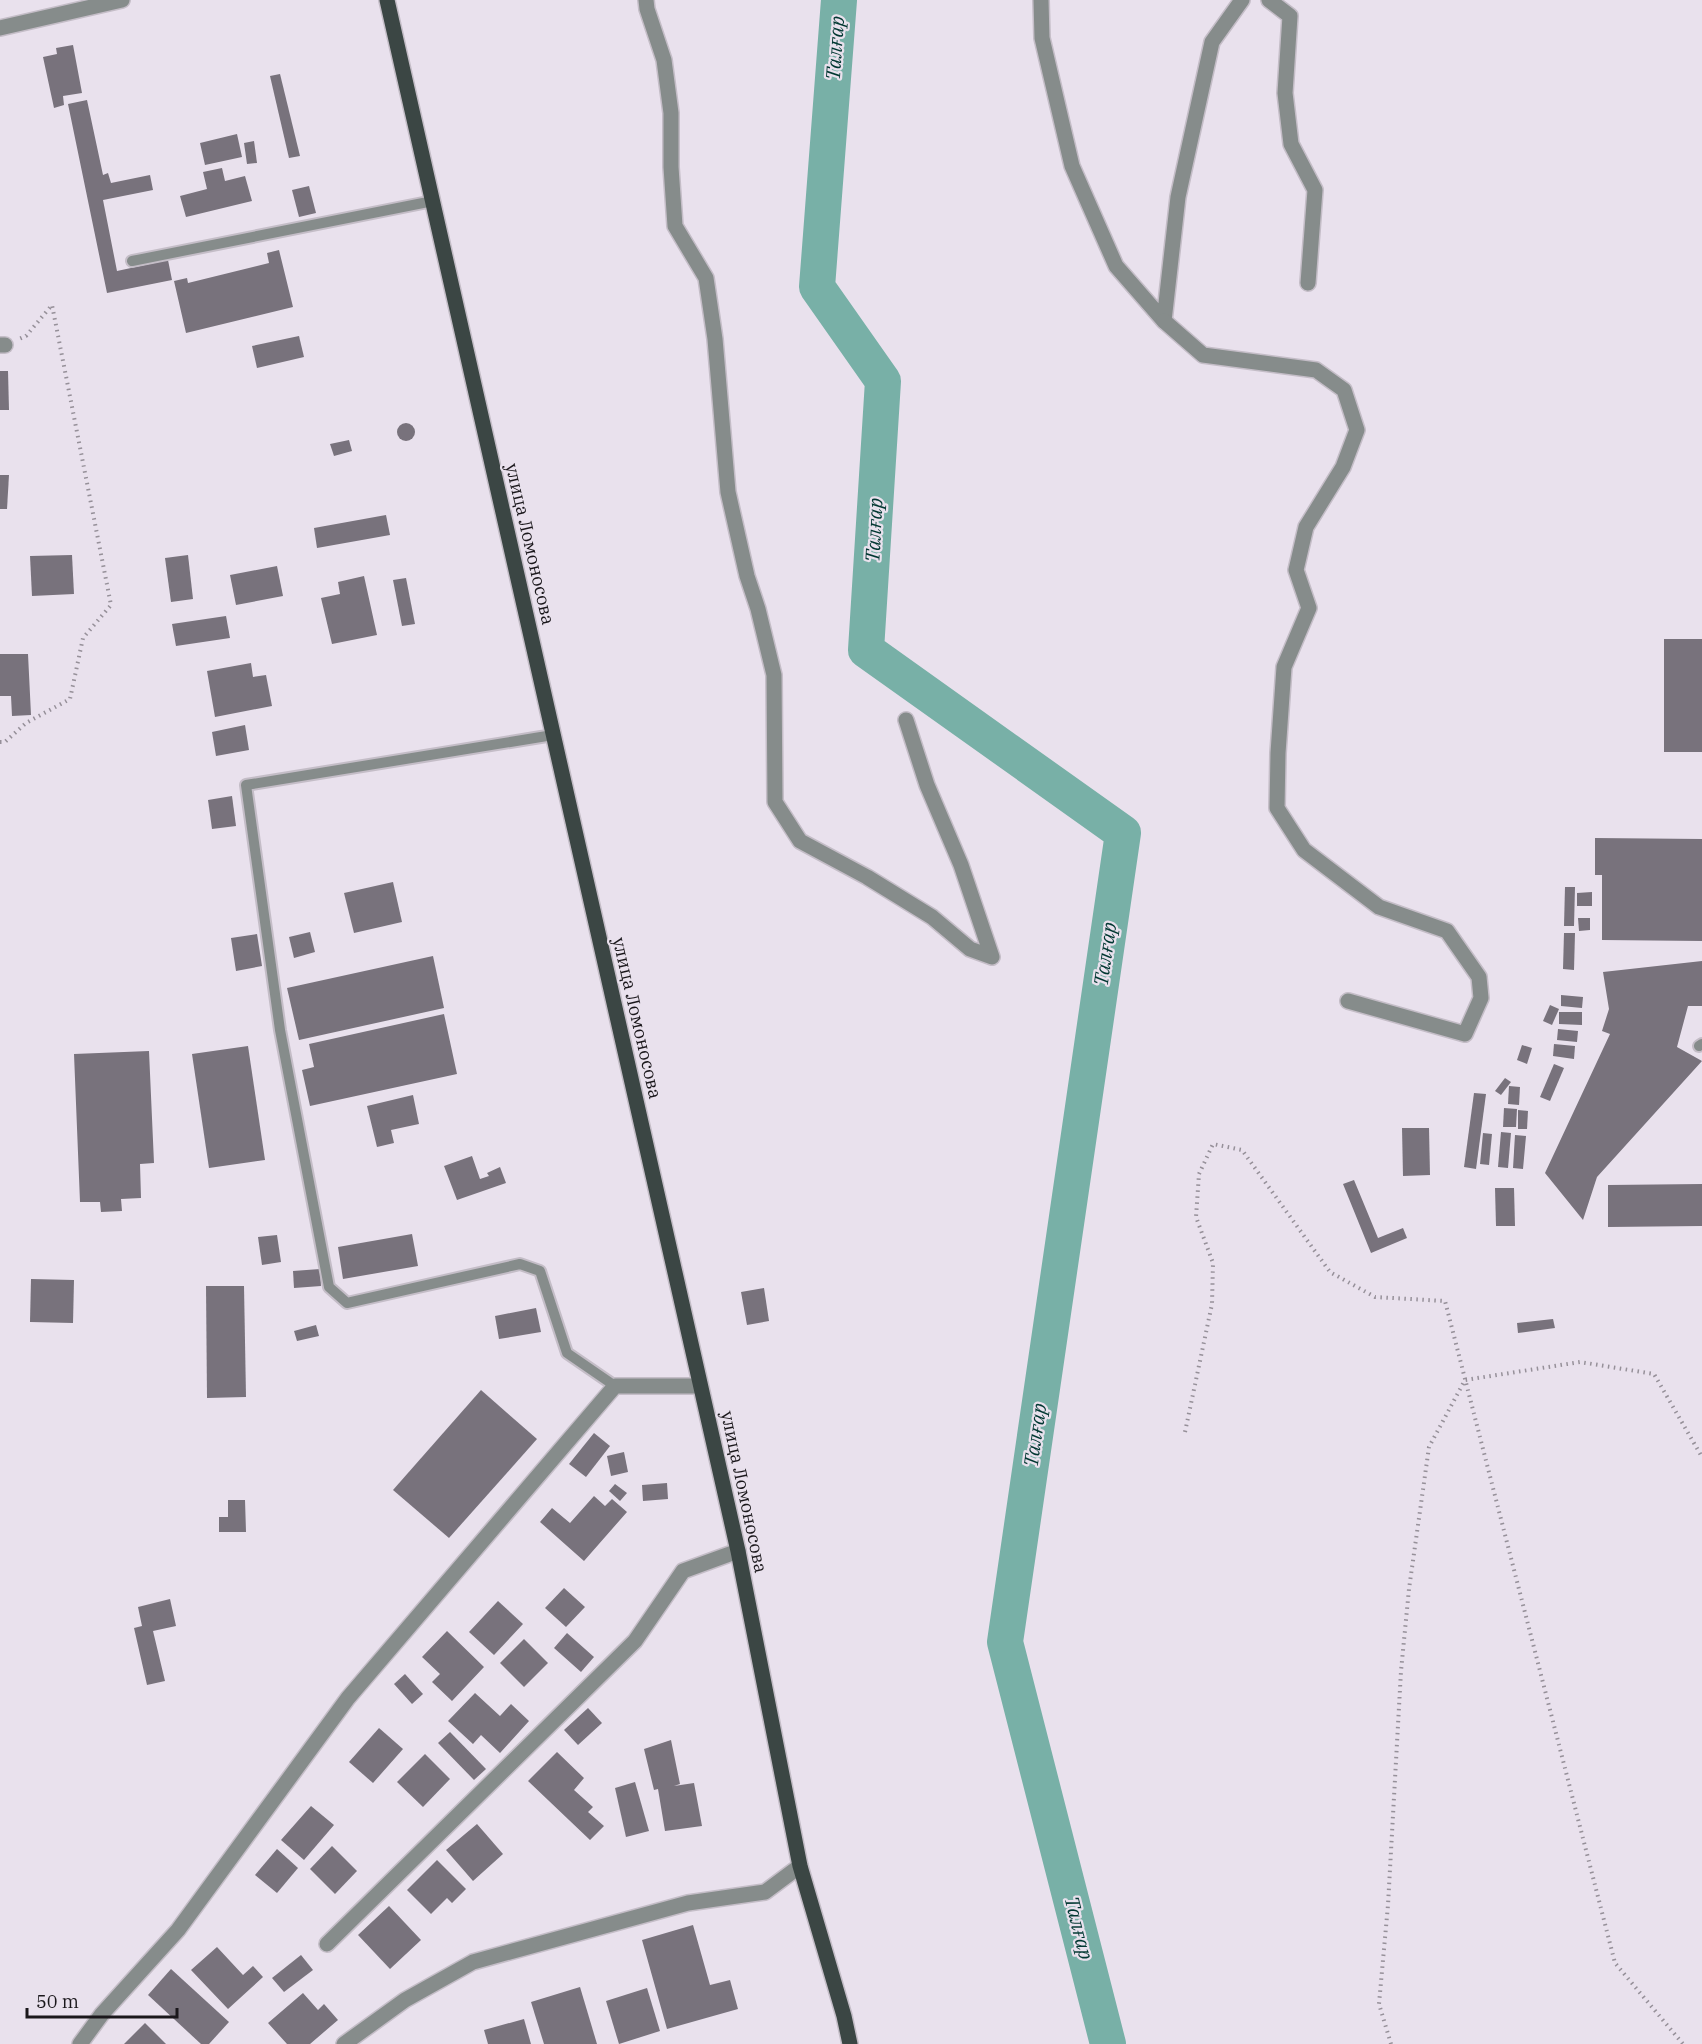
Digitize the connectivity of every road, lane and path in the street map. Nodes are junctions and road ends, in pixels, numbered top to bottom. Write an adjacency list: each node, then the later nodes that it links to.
1 (122, 0): 7 (street)
2 (387, 0): 8 (main road, улица Ломоносова)
3 (646, 0): 13 (street)
4 (1041, 0): 11 (street)
5 (1242, 0): 11 (street)
6 (1269, 0): 10 (street)
7 (0, 28)
8 (433, 201): 9 (lane); 14 (main road, улица Ломоносова)
9 (132, 261)
10 (1308, 283)
11 (1164, 321): 16 (street)
12 (2, 345): 15 (path)
13 (906, 720)
14 (553, 735): 18 (lane); 19 (main road, улица Ломоносова)
15 (0, 742)
16 (1348, 1001)
17 (1465, 1380): 20 (path); 21 (path); 28 (path); 29 (path)
18 (615, 1386): 19 (street); 25 (street)
19 (700, 1386): 22 (main road, улица Ломоносова)
20 (1185, 1432)
21 (1702, 1457)
22 (738, 1551): 23 (main road, улица Ломоносова); 24 (street)
23 (800, 1866): 26 (street); 27 (main road, улица Ломоносова)
24 (327, 1944)
25 (80, 2044)
26 (344, 2044)
27 (850, 2044)
28 (1391, 2044)
29 (1683, 2044)

